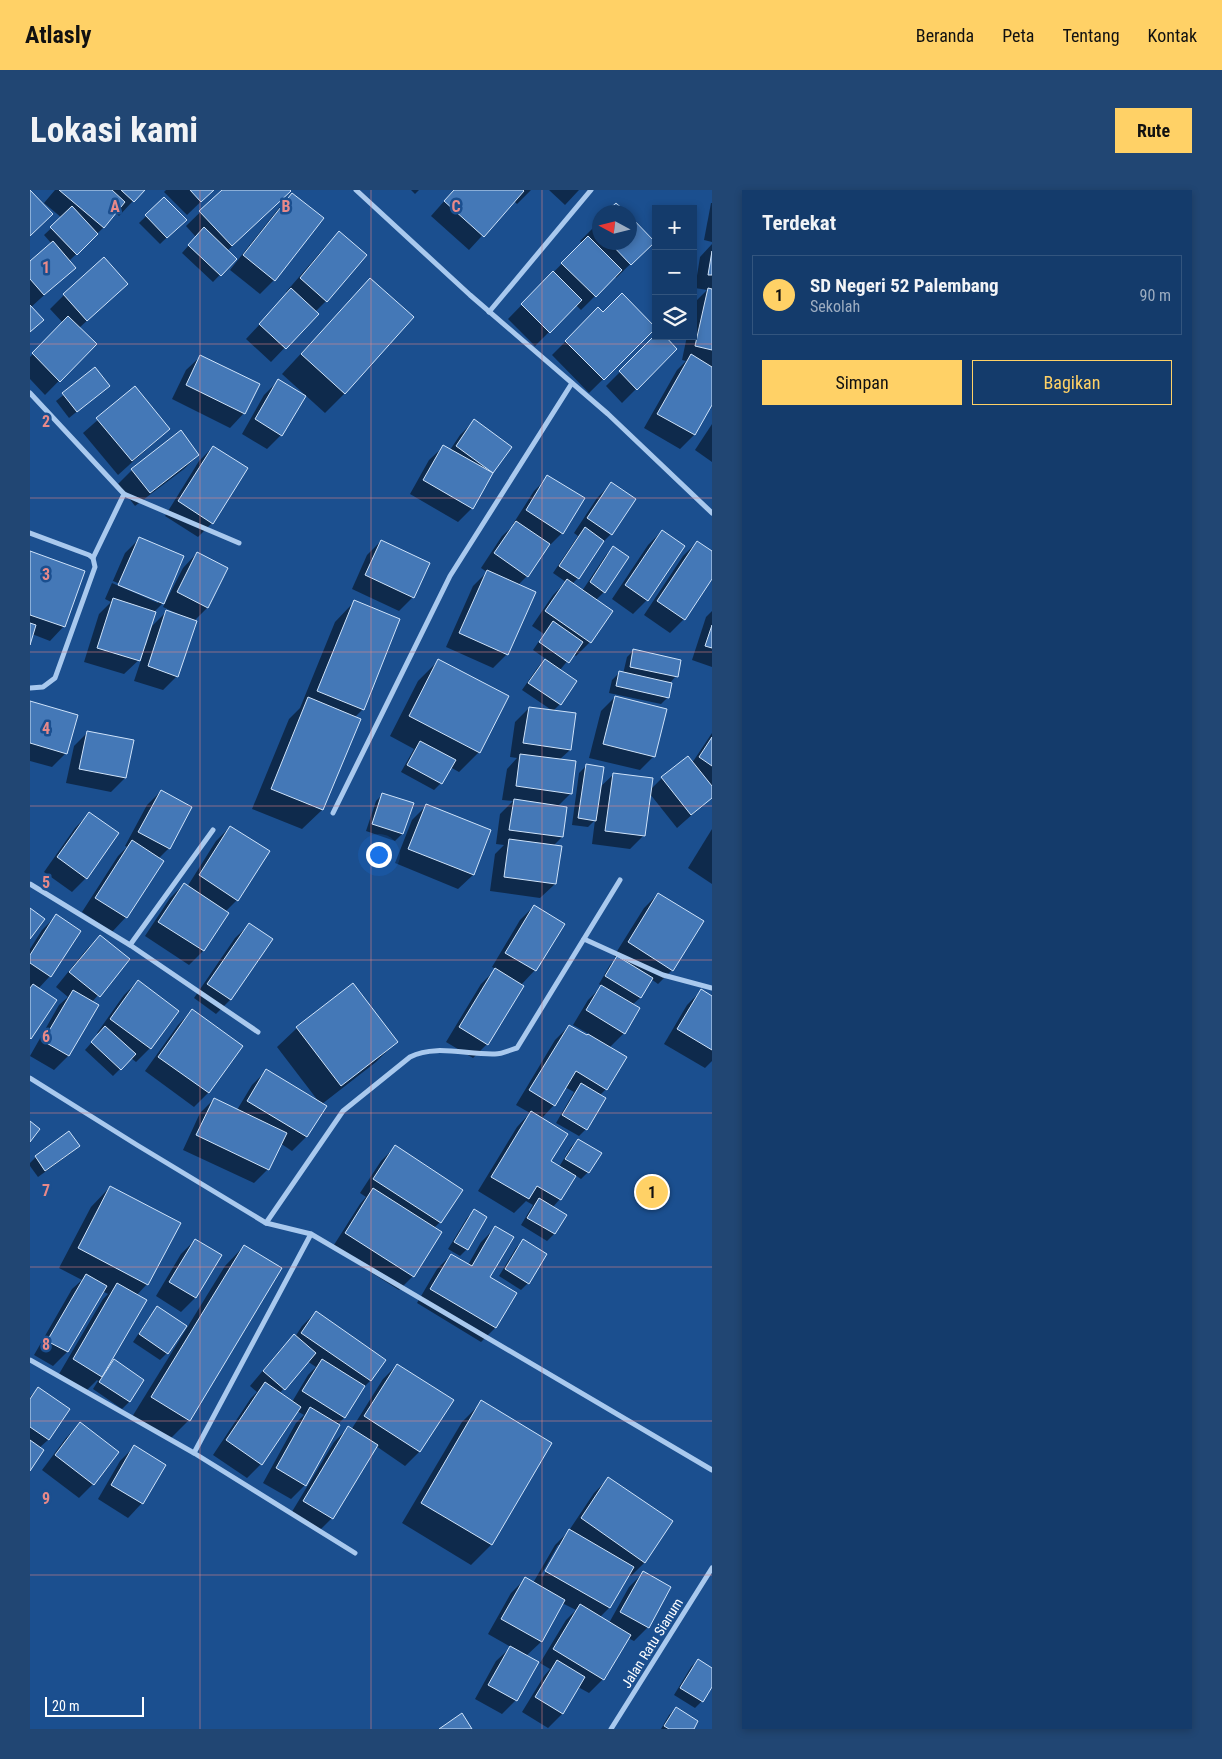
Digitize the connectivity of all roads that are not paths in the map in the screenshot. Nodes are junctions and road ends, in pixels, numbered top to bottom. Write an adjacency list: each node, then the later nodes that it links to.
1 (356, 190): 3 (street)
2 (591, 190): 3 (street)
3 (489, 312): 4 (street)
4 (572, 383): 7 (street); 12 (street)
5 (31, 396): 6 (street)
6 (124, 494): 9 (street); 10 (street)
7 (712, 514)
8 (30, 533): 10 (street)
9 (238, 543)
10 (93, 558): 11 (street)
11 (30, 688)
12 (333, 812)
13 (213, 830): 17 (street)
14 (620, 880): 16 (street)
15 (30, 884): 17 (street)
16 (584, 939): 18 (street); 21 (street)
17 (130, 945): 19 (street)
18 (711, 986)
19 (258, 1032)
20 (30, 1078): 21 (street)
21 (266, 1223): 22 (street)
22 (311, 1234): 24 (street); 25 (street)
23 (30, 1360): 24 (street)
24 (194, 1453): 26 (street)
25 (712, 1470)
26 (355, 1553)
27 (712, 1568): 28 (street, Jalan Ratu Sianum)
28 (611, 1729)

